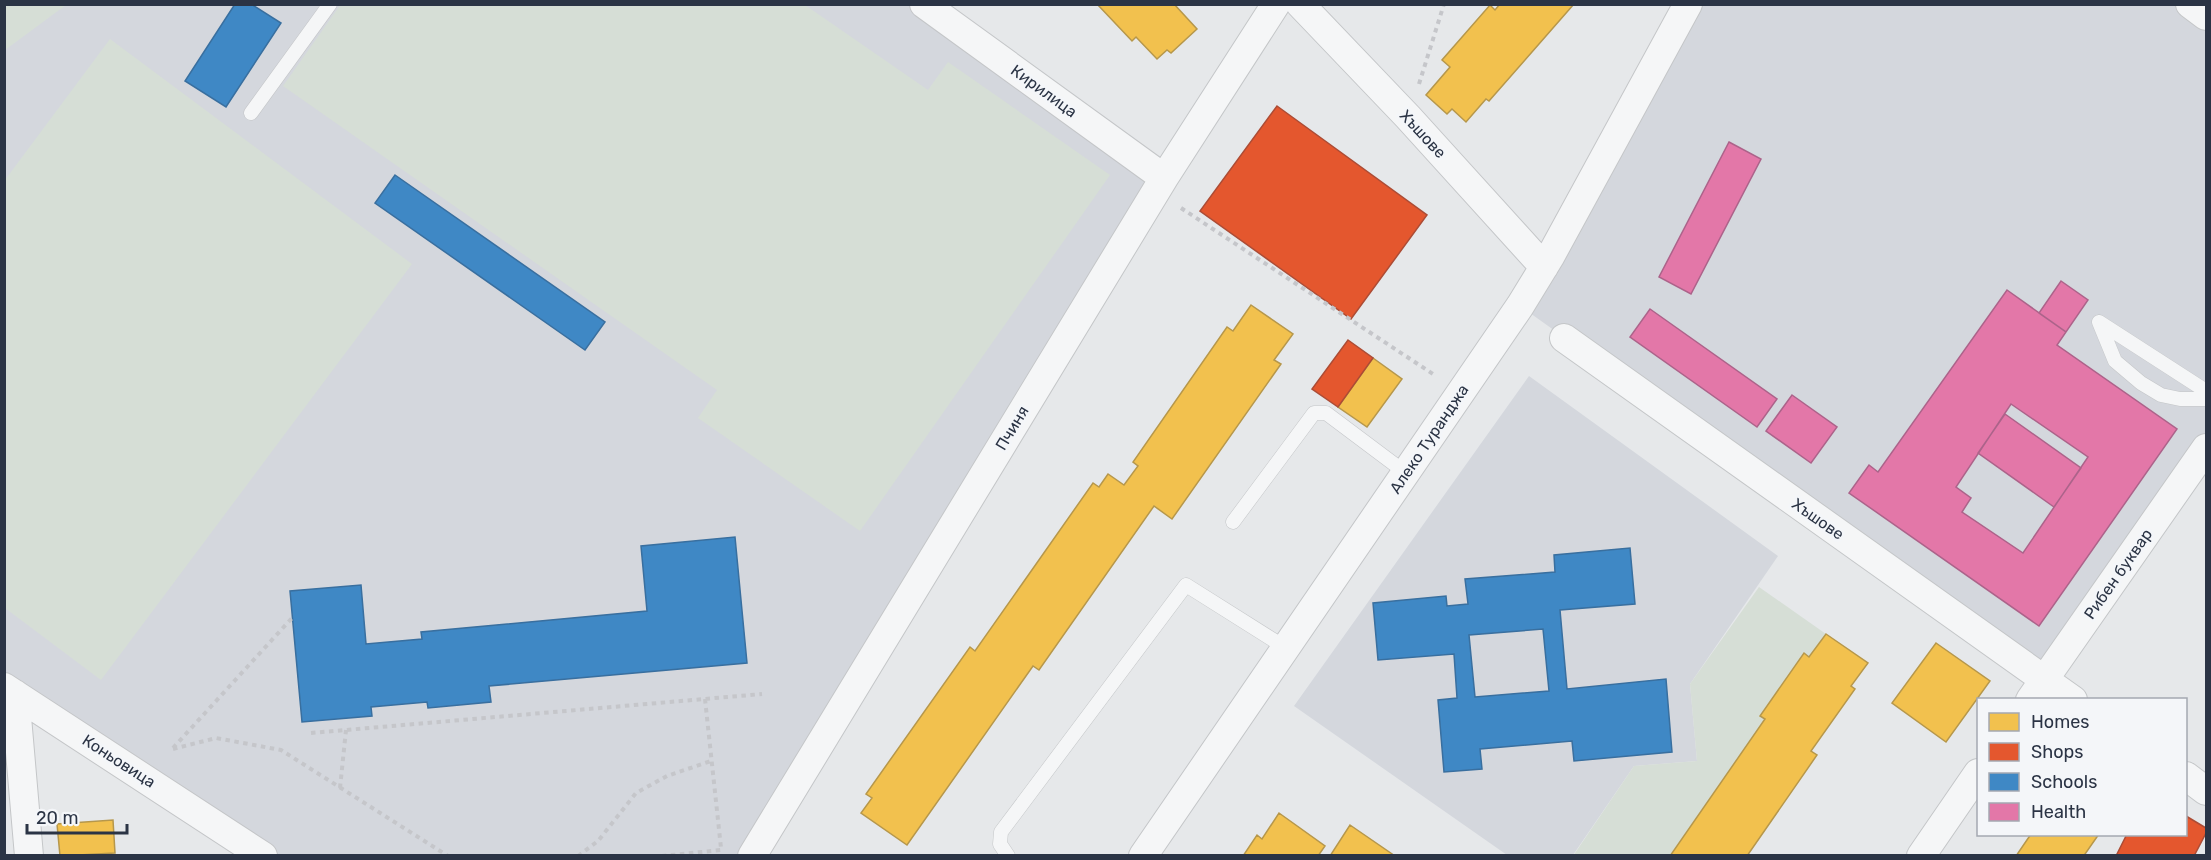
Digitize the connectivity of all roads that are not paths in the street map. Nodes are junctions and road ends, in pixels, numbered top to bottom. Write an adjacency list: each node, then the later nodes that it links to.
1 (330, 4): 8 (lane)
2 (924, 4): 9 (street, Кирилица)
3 (1276, 4): 9 (street, Пчиня)
4 (1300, 4): 10 (street, Хъшове)
5 (1688, 4): 10 (street, Алеко Туранджа)
6 (2190, 4): 7 (street)
7 (2206, 16)
8 (251, 113)
9 (1160, 184): 26 (street, Пчиня)
10 (1544, 267): 15 (street, Алеко Туранджа)
11 (1564, 338): 19 (street, Хъшове)
12 (2206, 391): 13 (lane)
13 (2206, 399)
14 (2206, 448): 19 (street, Рибен буквар)
15 (1406, 473): 16 (lane); 17 (street, Алеко Туранджа)
16 (1233, 522)
17 (1286, 648): 27 (lane); 28 (street, Алеко Туранджа)
18 (10, 690): 24 (street); 25 (street, Коньовица)
19 (2037, 690): 20 (street, Хъшове)
20 (2069, 698)
21 (1977, 774): 29 (street)
22 (2187, 777): 23 (street)
23 (2206, 791)
24 (29, 855)
25 (263, 855)
26 (752, 855)
27 (1008, 855)
28 (1143, 855)
29 (1921, 855)

